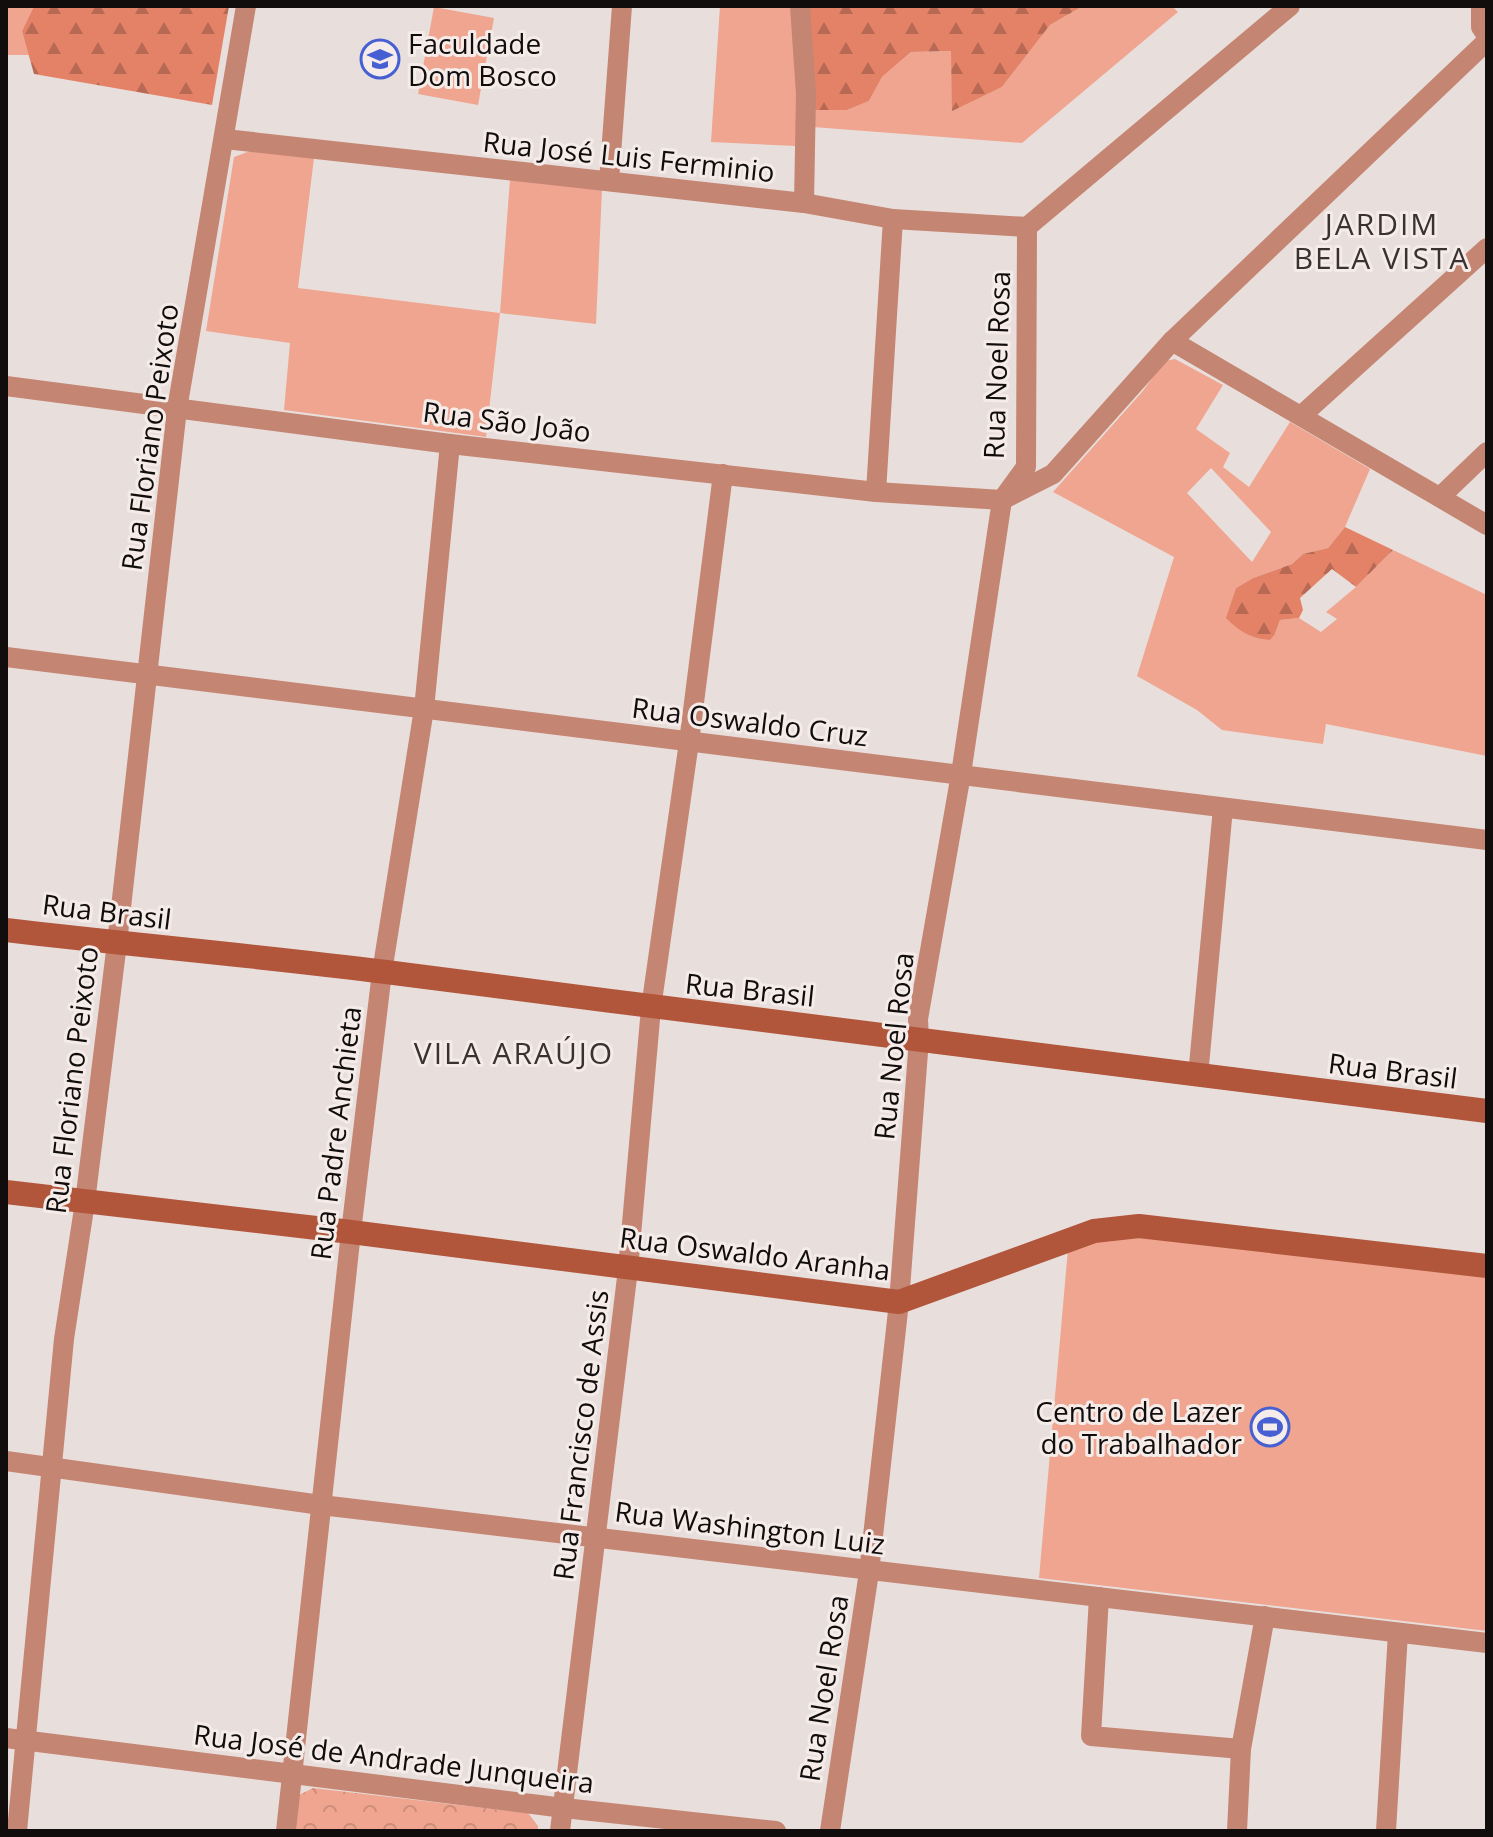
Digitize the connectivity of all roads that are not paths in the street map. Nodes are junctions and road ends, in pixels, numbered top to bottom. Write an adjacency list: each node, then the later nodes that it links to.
1 (246, 6): 7 (street, Rua Floriano Peixoto)
2 (622, 6): 8 (street)
3 (800, 6): 9 (street)
4 (1290, 6): 11 (street)
5 (1481, 6): 6 (street)
6 (1487, 39): 13 (street)
7 (225, 139): 8 (street, Rua José Luis Ferminio); 15 (street, Rua Floriano Peixoto)
8 (609, 181): 9 (street, Rua José Luis Ferminio)
9 (804, 203): 10 (street, Rua José Luis Ferminio)
10 (893, 219): 11 (street, Rua José Luis Ferminio); 20 (street)
11 (1027, 227): 22 (street, Rua Noel Rosa)
12 (1487, 248): 16 (street)
13 (1172, 341): 16 (street); 22 (street)
14 (6, 386): 15 (street, Rua São João)
15 (177, 409): 17 (street, Rua São João); 25 (street, Rua Floriano Peixoto)
16 (1302, 415): 21 (street)
17 (450, 444): 19 (street, Rua São João); 26 (street, Rua Padre Anchieta)
18 (1487, 452): 21 (street)
19 (723, 474): 20 (street, Rua São João); 27 (street, Rua Francisco de Assis)
20 (876, 492): 22 (street, Rua São João)
21 (1440, 497): 23 (street)
22 (1002, 500): 28 (street, Rua Noel Rosa)
23 (1487, 525)
24 (6, 657): 25 (street, Rua Oswaldo Cruz)
25 (147, 675): 26 (street, Rua Oswaldo Cruz); 32 (street, Rua Floriano Peixoto)
26 (424, 709): 27 (street, Rua Oswaldo Cruz); 33 (street, Rua Padre Anchieta)
27 (689, 742): 28 (street, Rua Oswaldo Cruz); 34 (street, Rua Francisco de Assis)
28 (961, 774): 29 (street, Rua Oswaldo Cruz); 35 (street, Rua Noel Rosa)
29 (1223, 808): 30 (street, Rua Oswaldo Cruz); 36 (street)
30 (1487, 840)
31 (6, 930): 32 (street, Rua Brasil)
32 (117, 943): 33 (street, Rua Brasil); 39 (street, Rua Floriano Peixoto)
33 (382, 972): 34 (street, Rua Brasil); 40 (street, Rua Padre Anchieta)
34 (651, 1008): 35 (street, Rua Brasil); 42 (street, Rua Francisco de Assis)
35 (919, 1039): 36 (street, Rua Brasil); 43 (street, Rua Noel Rosa)
36 (1198, 1076): 37 (street, Rua Brasil)
37 (1487, 1111)
38 (6, 1192): 39 (street, Rua Oswaldo Aranha)
39 (85, 1202): 40 (street, Rua Oswaldo Aranha); 45 (street, Rua Floriano Peixoto)
40 (351, 1232): 42 (street, Rua Oswaldo Aranha); 46 (street, Rua Padre Anchieta)
41 (1487, 1266): 43 (street, Rua Oswaldo Aranha)
42 (628, 1269): 43 (street, Rua Oswaldo Aranha); 47 (street, Rua Francisco de Assis)
43 (899, 1302): 48 (street, Rua Noel Rosa)
44 (6, 1461): 45 (street, Rua Washington Luiz)
45 (51, 1467): 46 (street, Rua Washington Luiz); 53 (street, Rua Floriano Peixoto)
46 (321, 1505): 47 (street, Rua Washington Luiz); 55 (street, Rua Padre Anchieta)
47 (596, 1536): 48 (street, Rua Washington Luiz); 56 (street, Rua Francisco de Assis)
48 (869, 1572): 49 (street, Rua Washington Luiz); 61 (street, Rua Noel Rosa)
49 (1099, 1597): 50 (street, Rua Washington Luiz); 54 (street)
50 (1265, 1616): 51 (street, Rua Washington Luiz); 54 (street)
51 (1398, 1633): 52 (street, Rua Washington Luiz); 63 (street)
52 (1487, 1643)
53 (16, 1739): 55 (street, Rua José de Andrade Junqueira); 57 (street, Rua Floriano Peixoto)
54 (1241, 1749): 62 (street)
55 (292, 1774): 56 (street, Rua José de Andrade Junqueira); 58 (street, Rua Padre Anchieta)
56 (564, 1808): 59 (street, Rua Francisco de Assis); 60 (street, Rua José de Andrade Junqueira)
57 (17, 1831)
58 (286, 1831)
59 (560, 1831)
60 (776, 1831)
61 (830, 1831)
62 (1237, 1831)
63 (1386, 1831)

